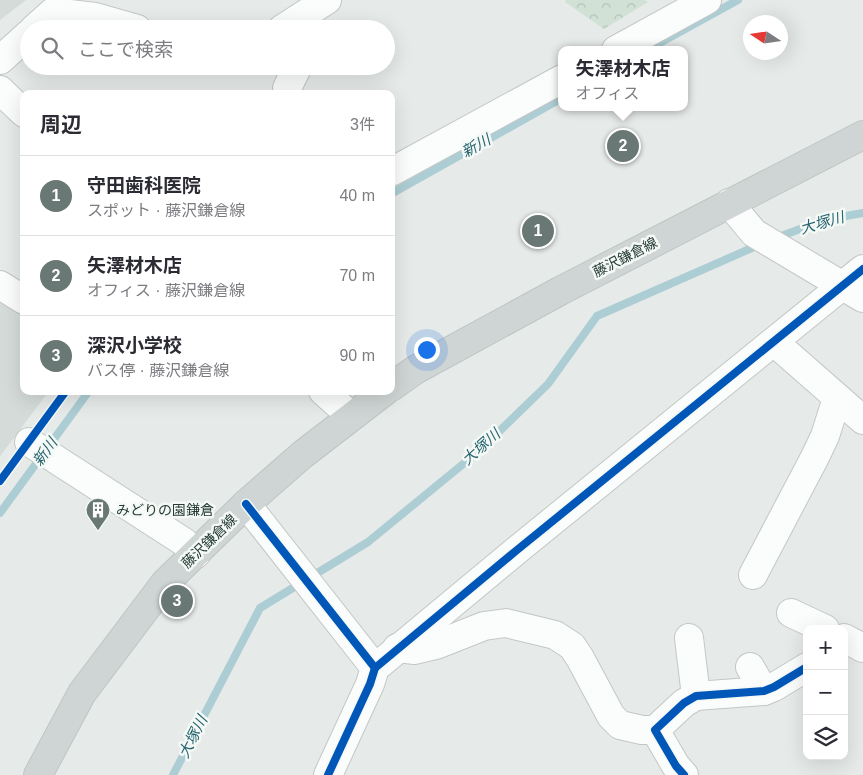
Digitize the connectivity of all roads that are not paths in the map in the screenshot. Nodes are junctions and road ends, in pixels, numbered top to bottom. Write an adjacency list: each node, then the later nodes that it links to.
1 (326, 0): 6 (street)
2 (334, 0): 7 (street)
3 (707, 0): 9 (street)
4 (44, 20): 5 (street)
5 (106, 20)
6 (296, 20)
7 (323, 20)
8 (20, 42): 10 (street)
9 (623, 46)
10 (0, 60)
11 (294, 75): 14 (street)
12 (558, 81): 17 (street)
13 (0, 90): 15 (street)
14 (287, 90)
15 (20, 109)
16 (863, 135): 18 (main road, 藤沢鎌倉線)
17 (395, 170)
18 (729, 203): 19 (street); 23 (main road, 藤沢鎌倉線)
19 (856, 284): 22 (street)
20 (0, 285): 21 (street)
21 (20, 298)
22 (774, 342): 26 (street); 36 (street)
23 (395, 384)
24 (327, 395): 27 (street)
25 (379, 395): 27 (main road, 藤沢鎌倉線)
26 (837, 398): 28 (street); 32 (street)
27 (350, 416): 30 (main road, 藤沢鎌倉線)
28 (863, 420)
29 (32, 444): 31 (street)
30 (246, 504): 31 (main road, 藤沢鎌倉線); 38 (street)
31 (196, 554): 43 (main road, 藤沢鎌倉線)
32 (753, 575)
33 (791, 613): 34 (street)
34 (816, 625)
35 (689, 638): 41 (street)
36 (397, 648): 38 (street); 42 (street)
37 (750, 667): 40 (street)
38 (375, 668): 44 (street)
39 (803, 669): 40 (street)
40 (764, 690): 41 (street)
41 (696, 696): 42 (street)
42 (655, 730): 45 (street)
43 (38, 775)
44 (328, 775)
45 (684, 775)

